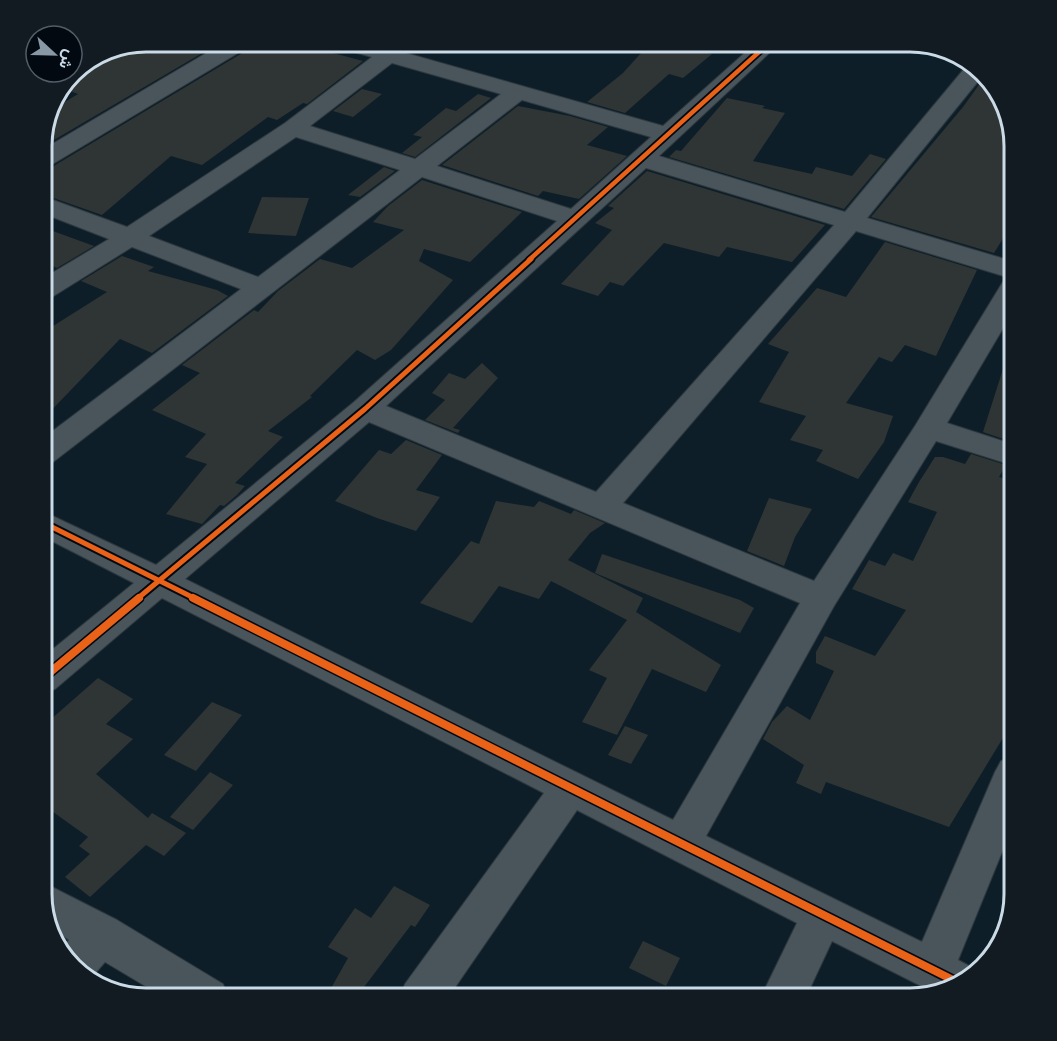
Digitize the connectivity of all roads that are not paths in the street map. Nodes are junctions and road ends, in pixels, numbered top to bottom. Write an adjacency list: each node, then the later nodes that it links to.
1 (223, 52): 9 (street)
2 (379, 52): 4 (street)
3 (758, 53): 8 (street)
4 (388, 55): 6 (street); 7 (street)
5 (971, 75): 14 (street)
6 (517, 93): 8 (street); 11 (street)
7 (294, 128): 11 (street); 15 (street)
8 (668, 135): 10 (street)
9 (53, 153)
10 (640, 158): 13 (street); 14 (street)
11 (417, 169): 13 (street); 18 (street)
12 (53, 208): 15 (street)
13 (574, 218): 20 (street)
14 (850, 222): 16 (street); 24 (street)
15 (130, 237): 17 (street); 18 (street)
16 (1004, 268)
17 (53, 284)
18 (260, 287): 22 (street)
19 (1004, 303): 21 (street)
20 (365, 409): 24 (street); 26 (street)
21 (929, 428): 23 (street); 27 (street)
22 (53, 447)
23 (1004, 452)
24 (602, 507): 27 (street)
25 (52, 527): 26 (street)
26 (159, 581): 28 (street); 29 (street)
27 (821, 598): 31 (street)
28 (52, 670)
29 (570, 788): 31 (street); 38 (street)
30 (1004, 803): 36 (street)
31 (681, 843): 33 (street)
32 (53, 907): 34 (street)
33 (823, 915): 36 (street); 39 (street)
34 (102, 934): 35 (street); 37 (street)
35 (79, 960)
36 (944, 975)
37 (189, 988)
38 (429, 988)
39 (787, 988)

